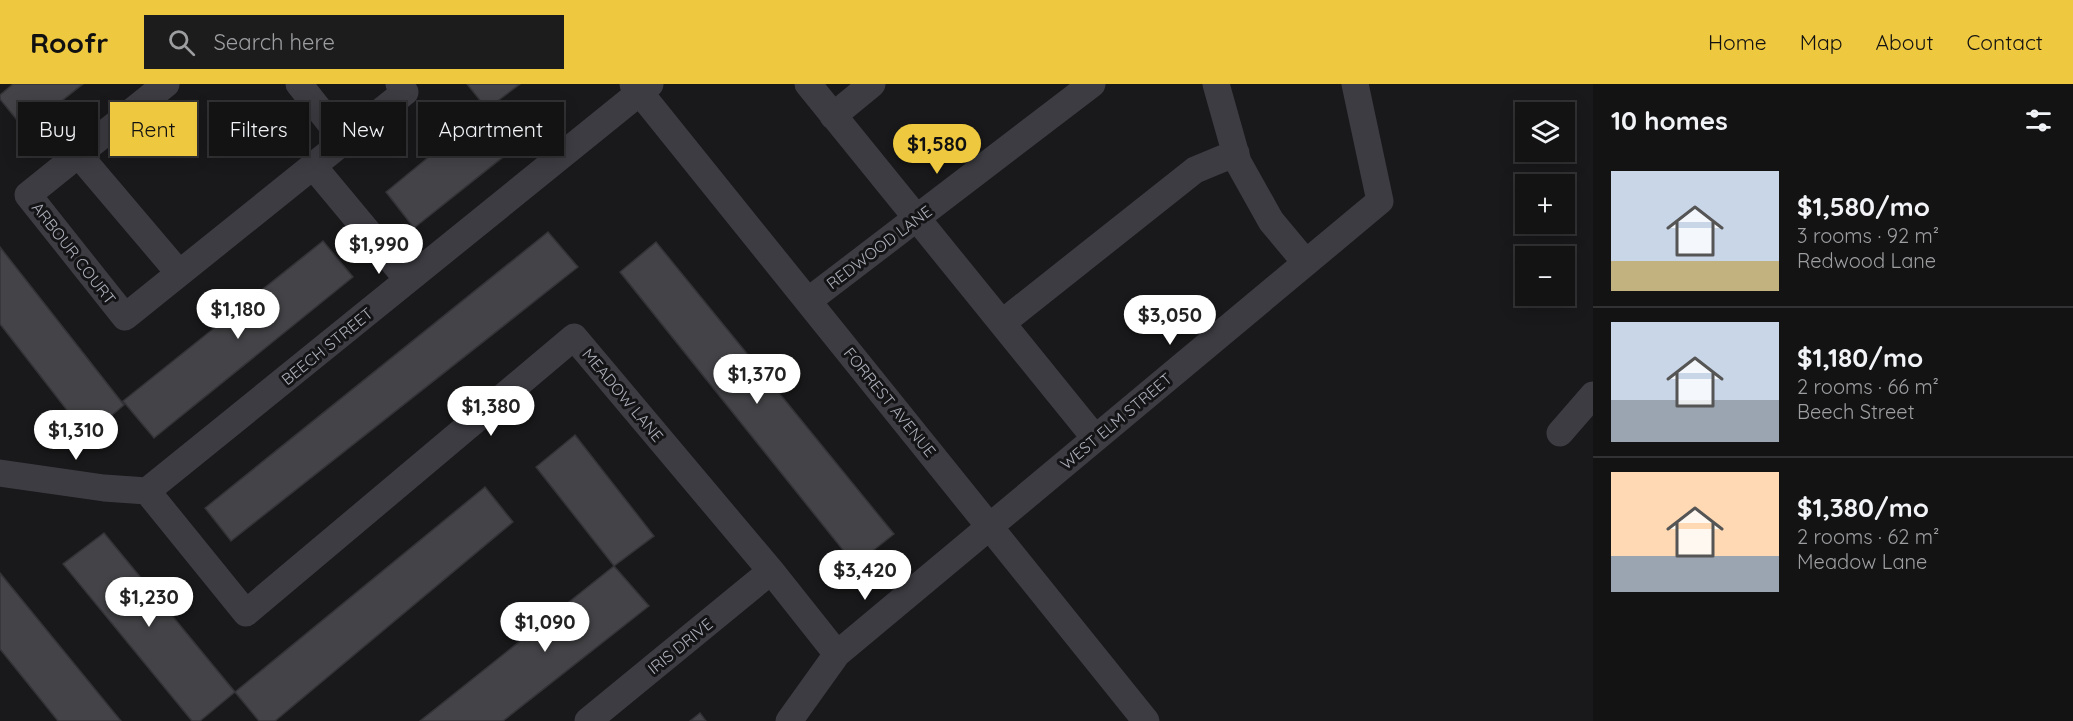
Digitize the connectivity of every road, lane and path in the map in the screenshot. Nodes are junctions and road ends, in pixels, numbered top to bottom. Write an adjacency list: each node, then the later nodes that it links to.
1 (166, 84): 13 (street, ARBOUR COURT)
2 (298, 84): 11 (street)
3 (399, 84): 10 (street, ARBOUR COURT)
4 (808, 84): 12 (street)
5 (872, 84): 12 (street)
6 (1092, 84): 19 (street, REDWOOD LANE)
7 (1216, 84): 14 (street)
8 (1355, 84): 20 (street, WEST ELM STREET)
9 (641, 87): 22 (street, BEECH STREET); 23 (street, FORREST AVENUE)
10 (393, 102)
11 (321, 112)
12 (833, 116): 19 (street)
13 (98, 138)
14 (1236, 153): 20 (street); 24 (street)
15 (76, 156): 21 (street, ARBOUR COURT)
16 (80, 156): 21 (street)
17 (325, 156): 18 (street, ARBOUR COURT)
18 (313, 166): 21 (street, ARBOUR COURT); 22 (street)
19 (916, 219): 23 (street, REDWOOD LANE); 24 (street)
20 (1306, 263): 27 (street, WEST ELM STREET)
21 (179, 273)
22 (408, 280): 29 (street, BEECH STREET)
23 (808, 301): 30 (street, FORREST AVENUE)
24 (1002, 323): 27 (street)
25 (1593, 395): 26 (street)
26 (1560, 433)
27 (1095, 438): 30 (street, WEST ELM STREET)
28 (0, 473): 29 (street)
29 (147, 491): 31 (street, MEADOW LANE)
30 (989, 525): 32 (street, WEST ELM STREET); 35 (street, FORREST AVENUE)
31 (771, 571): 32 (street, MEADOW LANE); 33 (street, IRIS DRIVE)
32 (837, 654): 34 (street, WEST ELM STREET)
33 (588, 721)
34 (789, 721)
35 (1146, 721)

